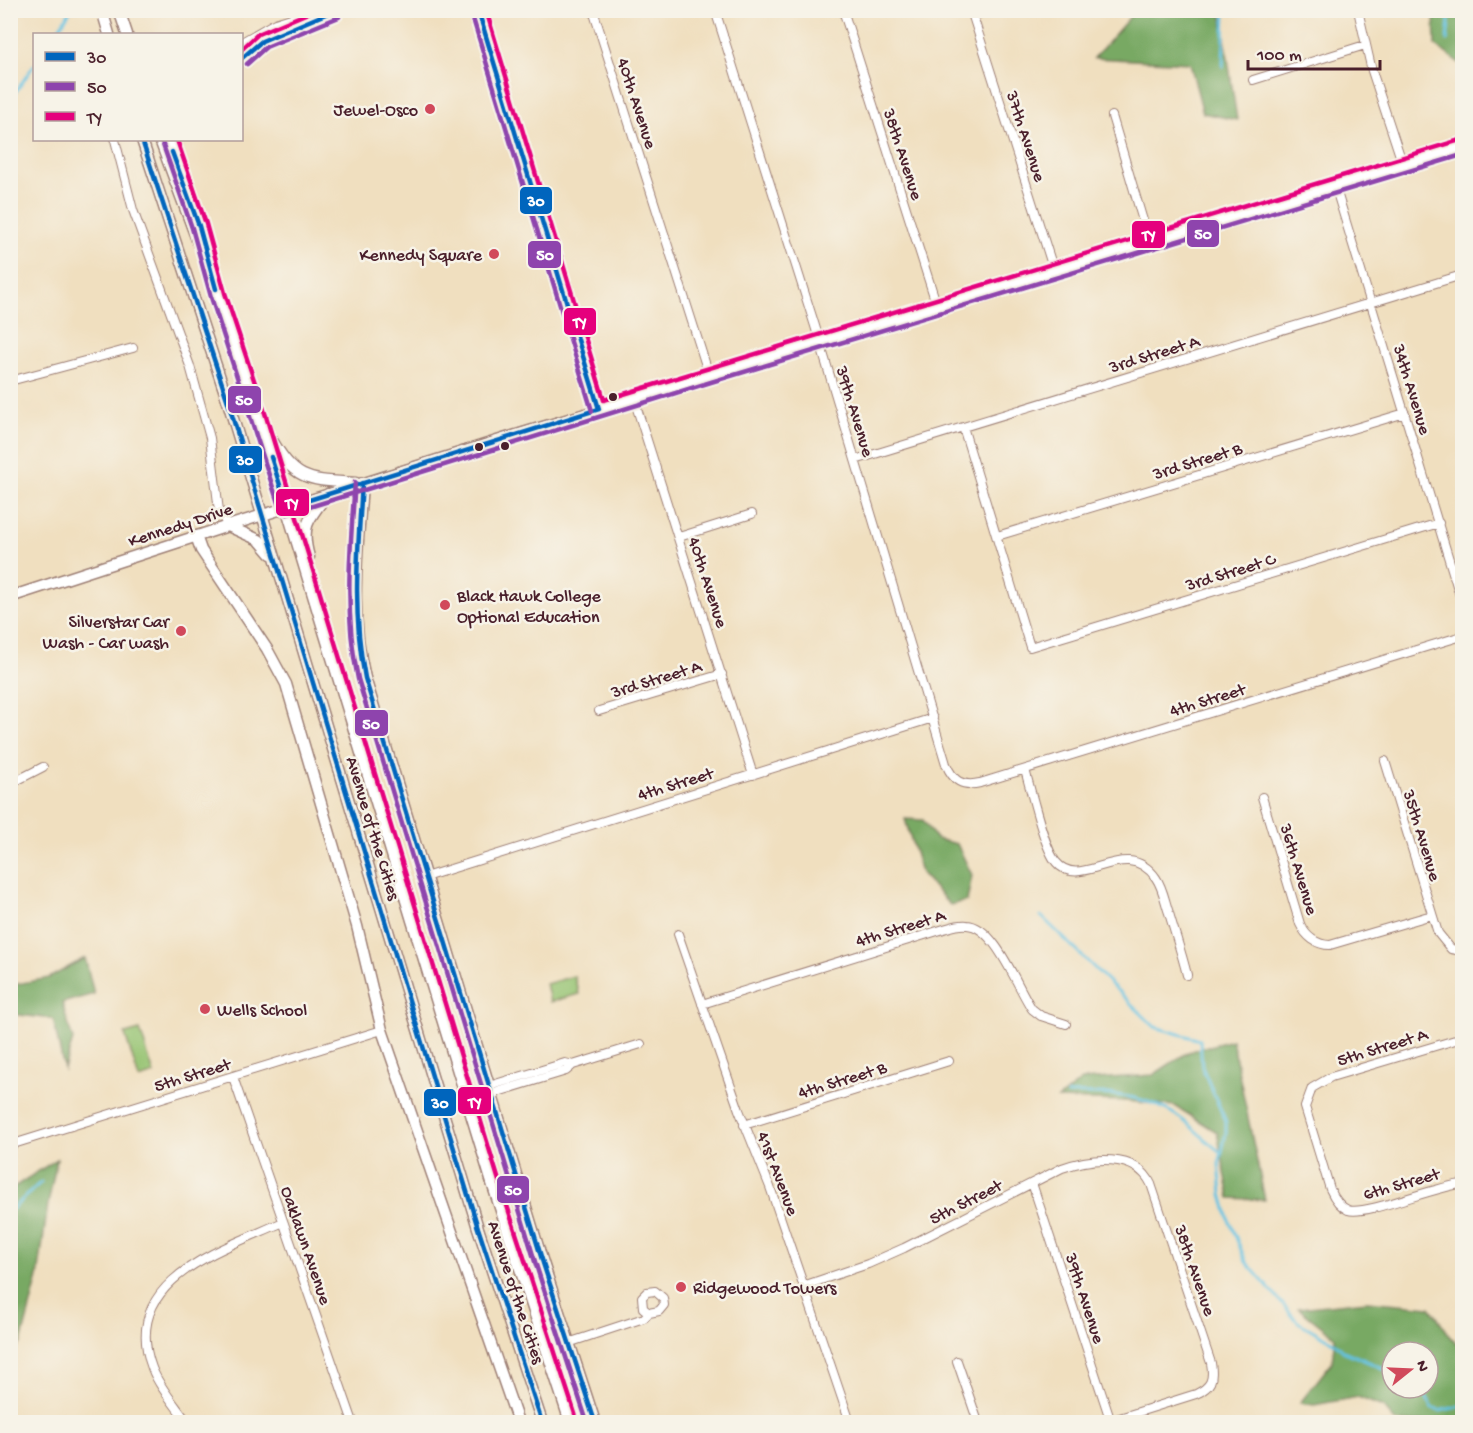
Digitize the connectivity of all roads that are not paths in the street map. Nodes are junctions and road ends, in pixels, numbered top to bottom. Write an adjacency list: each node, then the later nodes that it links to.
1 (102, 10): 12 (street)
2 (119, 10): 13 (street)
3 (319, 10): 10 (street); 14 (street)
4 (478, 10): 38 (street)
5 (593, 10): 34 (street, 40th Avenue)
6 (715, 10): 32 (street, 39th Avenue)
7 (843, 10): 31 (street, 38th Avenue)
8 (989, 10): 11 (street)
9 (1358, 10): 15 (street)
10 (334, 11): 16 (street)
11 (972, 13): 27 (street, 37th Avenue)
12 (108, 33)
13 (127, 33)
14 (243, 41)
15 (1365, 45): 17 (street); 24 (street)
16 (243, 57)
17 (1253, 80)
18 (1112, 116): 26 (street)
19 (115, 141): 48 (street)
20 (142, 141): 46 (street, Avenue of the Cities)
21 (160, 141): 29 (street, Avenue of the Cities)
22 (169, 141): 29 (street)
23 (1462, 147): 24 (street, Kennedy Drive)
24 (1403, 165): 25 (street, Kennedy Drive)
25 (1335, 186): 26 (street, Kennedy Drive); 30 (street, 34th Avenue)
26 (1149, 241): 27 (street, Kennedy Drive)
27 (1054, 271): 31 (street, Kennedy Drive)
28 (1462, 275): 30 (street, 3rd Street A)
29 (218, 295): 37 (street, Avenue of the Cities)
30 (1370, 303): 39 (street, 34th Avenue); 40 (street, 3rd Street A)
31 (937, 306): 32 (street, Kennedy Drive)
32 (819, 342): 34 (street, Kennedy Drive); 41 (street, 39th Avenue)
33 (133, 348): 35 (street)
34 (709, 375): 36 (street, Kennedy Drive)
35 (10, 381)
36 (634, 399): 38 (street, Kennedy Drive); 51 (street, 40th Avenue)
37 (254, 402): 42 (street); 44 (street, Avenue of the Cities)
38 (599, 409): 42 (street, Kennedy Drive)
39 (1405, 413): 47 (street, 34th Avenue); 50 (street, 3rd Street B)
40 (963, 426): 41 (street, 3rd Street A); 50 (street)
41 (855, 460): 58 (street, 39th Avenue)
42 (362, 483): 43 (street, Kennedy Drive); 67 (street, Avenue of the Cities)
43 (328, 494): 44 (street, Kennedy Drive); 59 (street)
44 (287, 507): 46 (street, Kennedy Drive); 59 (street, Avenue of the Cities)
45 (752, 514): 51 (street)
46 (262, 515): 48 (street, Kennedy Drive); 52 (street, Avenue of the Cities)
47 (1439, 523): 50 (street, 3rd Street C); 54 (street, 34th Avenue)
48 (228, 525): 49 (street, Kennedy Drive); 52 (street)
49 (196, 536): 53 (street, Kennedy Drive); 76 (street)
50 (997, 536)
51 (678, 537): 56 (street, 40th Avenue)
52 (276, 563): 96 (street, Avenue of the Cities)
53 (10, 597)
54 (1462, 602)
55 (1462, 636): 62 (street, 4th Street)
56 (722, 674): 57 (street, 3rd Street A); 63 (street, 40th Avenue)
57 (599, 711)
58 (933, 718): 63 (street, 4th Street); 64 (street, 39th Avenue)
59 (351, 720): 97 (street, Avenue of the Cities)
60 (1385, 761): 69 (street, 35th Avenue)
61 (43, 767): 65 (street)
62 (1025, 770): 64 (street, 4th Street); 73 (street)
63 (753, 775): 67 (street, 4th Street)
64 (960, 783)
65 (10, 784)
66 (1262, 797): 69 (street, 36th Avenue)
67 (425, 877): 81 (street, Avenue of the Cities)
68 (10, 905): 70 (street)
69 (1432, 915): 72 (street, 35th Avenue)
70 (10, 926)
71 (678, 934): 74 (street, 41st Avenue)
72 (1462, 951)
73 (1187, 975)
74 (702, 1004): 75 (street, 4th Street A); 82 (street, 41st Avenue)
75 (1066, 1024)
76 (382, 1030): 80 (street, 5th Street); 95 (street)
77 (1462, 1038): 87 (street, 5th Street A)
78 (641, 1044): 81 (street)
79 (949, 1062): 82 (street, 4th Street B)
80 (233, 1077): 83 (street, 5th Street); 88 (street, Oaklawn Avenue)
81 (490, 1090): 91 (street, Avenue of the Cities)
82 (744, 1125): 89 (street, 41st Avenue)
83 (10, 1145)
84 (1142, 1170): 85 (street, 5th Street); 101 (street, 38th Avenue)
85 (1032, 1183): 89 (street, 5th Street); 101 (street, 39th Avenue)
86 (1462, 1184): 87 (street, 6th Street)
87 (1347, 1209)
88 (283, 1222): 93 (street); 94 (street, Oaklawn Avenue)
89 (803, 1286): 99 (street, 41st Avenue)
90 (649, 1313): 91 (street)
91 (568, 1343): 98 (street, Avenue of the Cities)
92 (957, 1361): 100 (street)
93 (187, 1422)
94 (352, 1422)
95 (518, 1422)
96 (542, 1422)
97 (570, 1422)
98 (596, 1422)
99 (850, 1422)
100 (978, 1422)
101 (1111, 1422)

